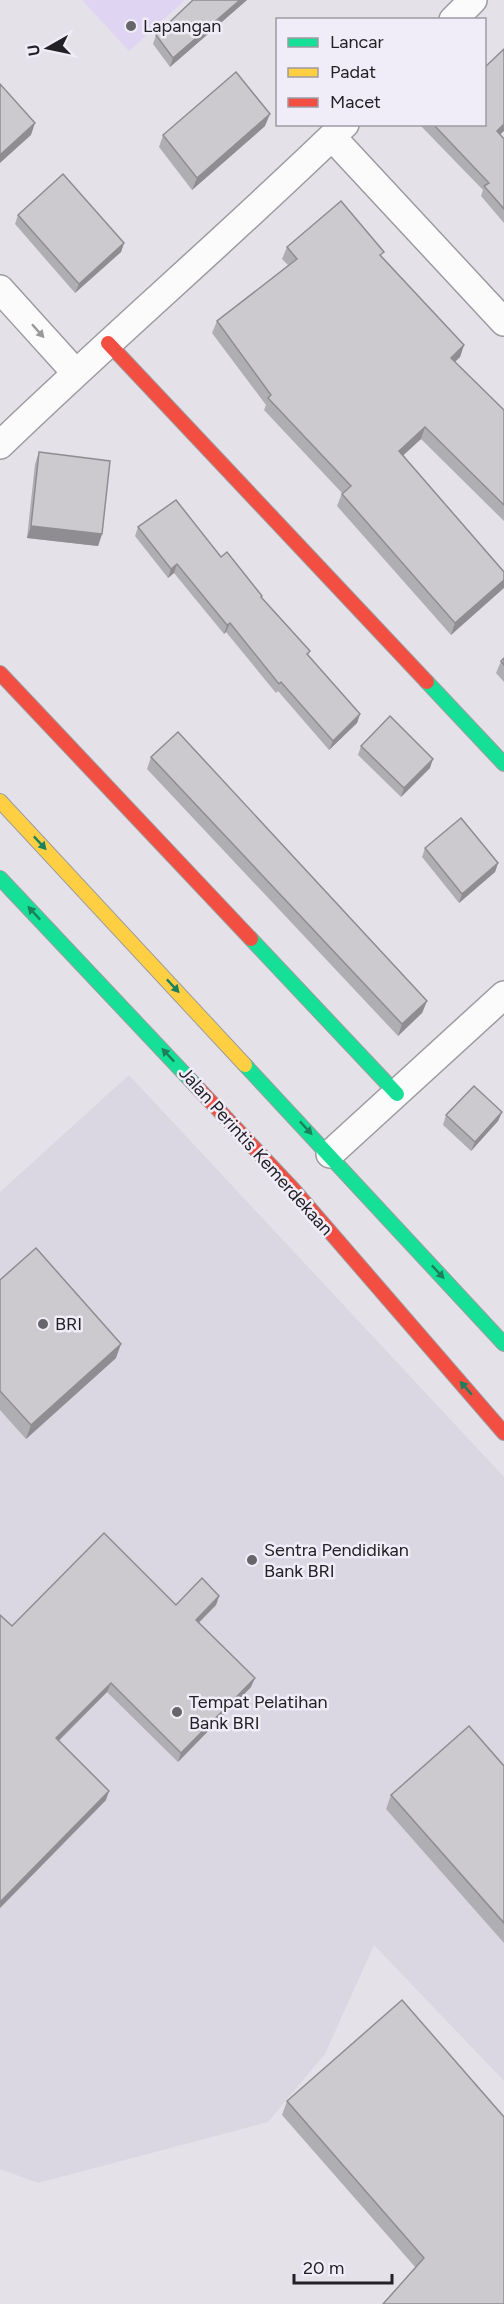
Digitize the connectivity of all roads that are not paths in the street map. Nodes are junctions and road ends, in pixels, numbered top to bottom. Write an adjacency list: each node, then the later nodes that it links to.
1 (473, 0): 2 (street)
2 (455, 18)
3 (338, 131): 5 (street); 6 (street)
4 (0, 289): 7 (street, one-way to 7)
5 (504, 322)
6 (108, 343): 7 (street); 10 (main road)
7 (75, 372): 8 (street)
8 (0, 445)
9 (0, 672): 14 (main road)
10 (504, 764)
11 (0, 801): 15 (main road, one-way to 15)
12 (0, 878): 17 (main road, Jalan Perintis Kemerdekaan, one-way to 12)
13 (504, 995): 14 (street)
14 (397, 1094): 15 (street)
15 (330, 1154): 16 (main road, one-way to 16)
16 (504, 1344)
17 (504, 1432)

